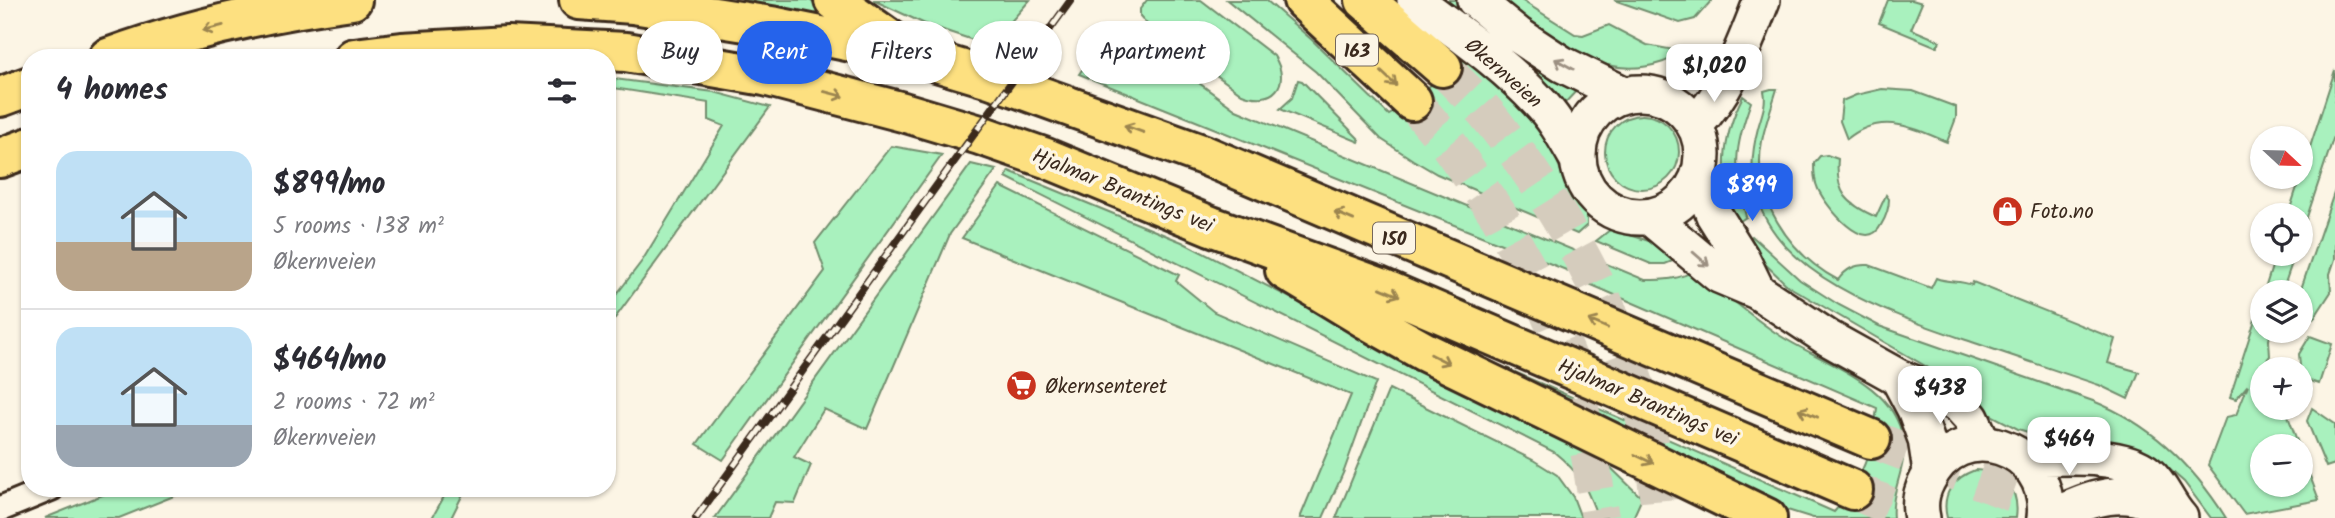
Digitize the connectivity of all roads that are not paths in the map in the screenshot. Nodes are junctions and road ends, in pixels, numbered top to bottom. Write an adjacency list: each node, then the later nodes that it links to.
1 (352, 0): 11 (highway, one-way to 11)
2 (579, 0): 10 (highway, 150)
3 (834, 0): 9 (highway)
4 (1303, 0): 20 (highway, 163, one-way to 20)
5 (1365, 0): 15 (highway, 163)
6 (1415, 0): 24 (main road, Økernveien)
7 (1475, 0): 18 (main road, Økernveien, one-way to 7)
8 (1762, 0): 21 (main road)
9 (864, 21)
10 (846, 41)
11 (132, 49)
12 (455, 49): 13 (highway, Hjalmar Brantings vei / 150, one-way to 13)
13 (567, 49)
14 (616, 51): 27 (highway, Hjalmar Brantings vei / 150, one-way to 27)
15 (1441, 67)
16 (956, 68): 30 (highway, 150, one-way to 16)
17 (21, 89): 19 (highway)
18 (1625, 95): 21 (main road); 24 (main road)
19 (0, 97)
20 (1412, 101)
21 (1695, 125): 25 (main road)
22 (21, 150): 23 (highway)
23 (0, 158)
24 (1578, 160): 26 (main road)
25 (1699, 177): 26 (main road); 28 (main road)
26 (1650, 216): 28 (main road, one-way to 28)
27 (1212, 226): 34 (highway, Hjalmar Brantings vei / 150, one-way to 34); 38 (highway, one-way to 38)
28 (1757, 291): 29 (main road)
29 (1898, 377): 31 (main road); 33 (main road)
30 (1871, 439)
31 (1983, 444): 32 (main road); 33 (main road)
32 (2024, 458): 37 (main road); 40 (main road)
33 (1931, 472): 39 (main road)
34 (1853, 490)
35 (29, 497): 36 (street)
36 (0, 509)
37 (2178, 516): 40 (main road)
38 (1767, 518)
39 (1922, 518)
40 (2047, 518)

